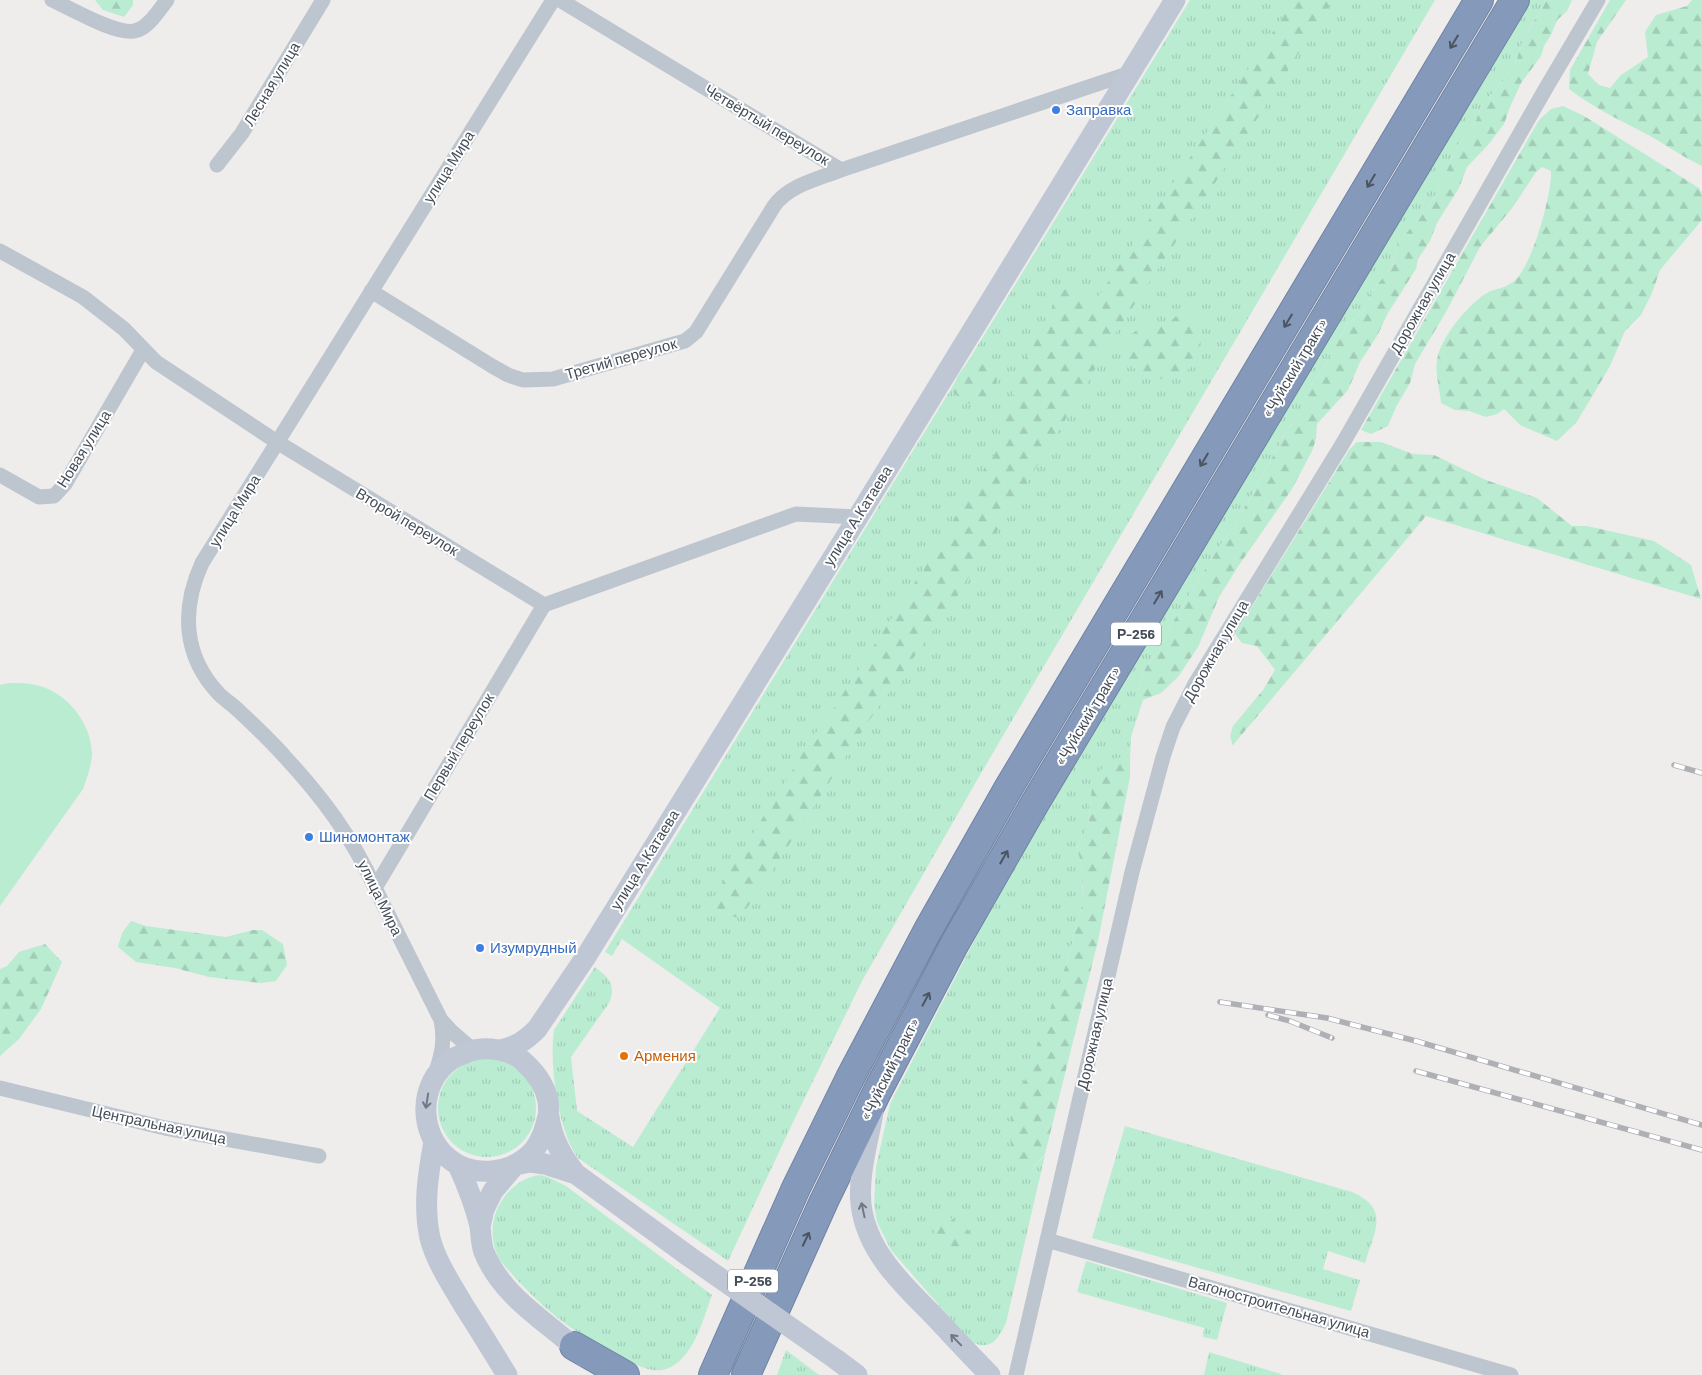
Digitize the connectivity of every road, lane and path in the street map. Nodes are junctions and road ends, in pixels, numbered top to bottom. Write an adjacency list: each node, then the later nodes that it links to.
1 (52, 0): 2 (street)
2 (167, 0)
3 (323, 0): 11 (street, Лесная улица)
4 (553, 0): 14 (street, улица Мира)
5 (560, 0): 12 (street, Четвёртый переулок)
6 (1175, 0): 10 (street, улица А.Катаева)
7 (1479, 0): 37 (highway, «Чуйский тракт» / Р-256, one-way to 37)
8 (1515, 0): 28 (highway, «Чуйский тракт» / Р-256, one-way to 8)
9 (1598, 0): 36 (street, Дорожная улица)
10 (1130, 73): 12 (street, Четвёртый переулок); 18 (street, улица А.Катаева)
11 (217, 165)
12 (841, 170): 14 (street, Третий переулок)
13 (0, 251): 15 (street, Второй переулок)
14 (372, 291): 16 (street, улица Мира)
15 (143, 350): 16 (street, Второй переулок); 17 (street, Новая улица)
16 (277, 442): 19 (street, Второй переулок); 20 (street, улица Мира)
17 (0, 476)
18 (858, 517): 19 (street); 22 (street, улица А.Катаева)
19 (544, 605): 20 (street, Первый переулок)
20 (375, 888): 21 (street, улица Мира)
21 (441, 1020): 23 (street, улица Мира); 26 (street, улица Мира)
22 (537, 1029): 24 (street); 25 (street)
23 (473, 1050): 24 (street); 26 (street)
24 (500, 1050): 25 (street)
25 (538, 1075): 29 (street)
26 (435, 1077): 30 (street, one-way to 30)
27 (0, 1088): 31 (street, Центральная улица)
28 (877, 1092): 38 (highway, «Чуйский тракт» / Р-256, one-way to 28); 48 (street, one-way to 28)
29 (548, 1116): 33 (street); 34 (street)
30 (434, 1142): 32 (street); 40 (street)
31 (319, 1156)
32 (458, 1165): 33 (street); 35 (street)
33 (515, 1165): 34 (street); 35 (street)
34 (576, 1174): 47 (street, bridge)
35 (480, 1226): 39 (street)
36 (1047, 1240): 49 (street, Дорожная улица); 50 (street, Вагоностроительная улица)
37 (758, 1270): 43 (highway); 44 (highway, «Чуйский тракт» / Р-256)
38 (786, 1283): 45 (highway, «Чуйский тракт» / Р-256); 46 (street)
39 (574, 1346): 41 (street); 42 (highway)
40 (506, 1375)
41 (603, 1375)
42 (624, 1375)
43 (691, 1375)
44 (713, 1375)
45 (746, 1375)
46 (756, 1375)
47 (857, 1375)
48 (990, 1375)
49 (1016, 1375)
50 (1511, 1375)

